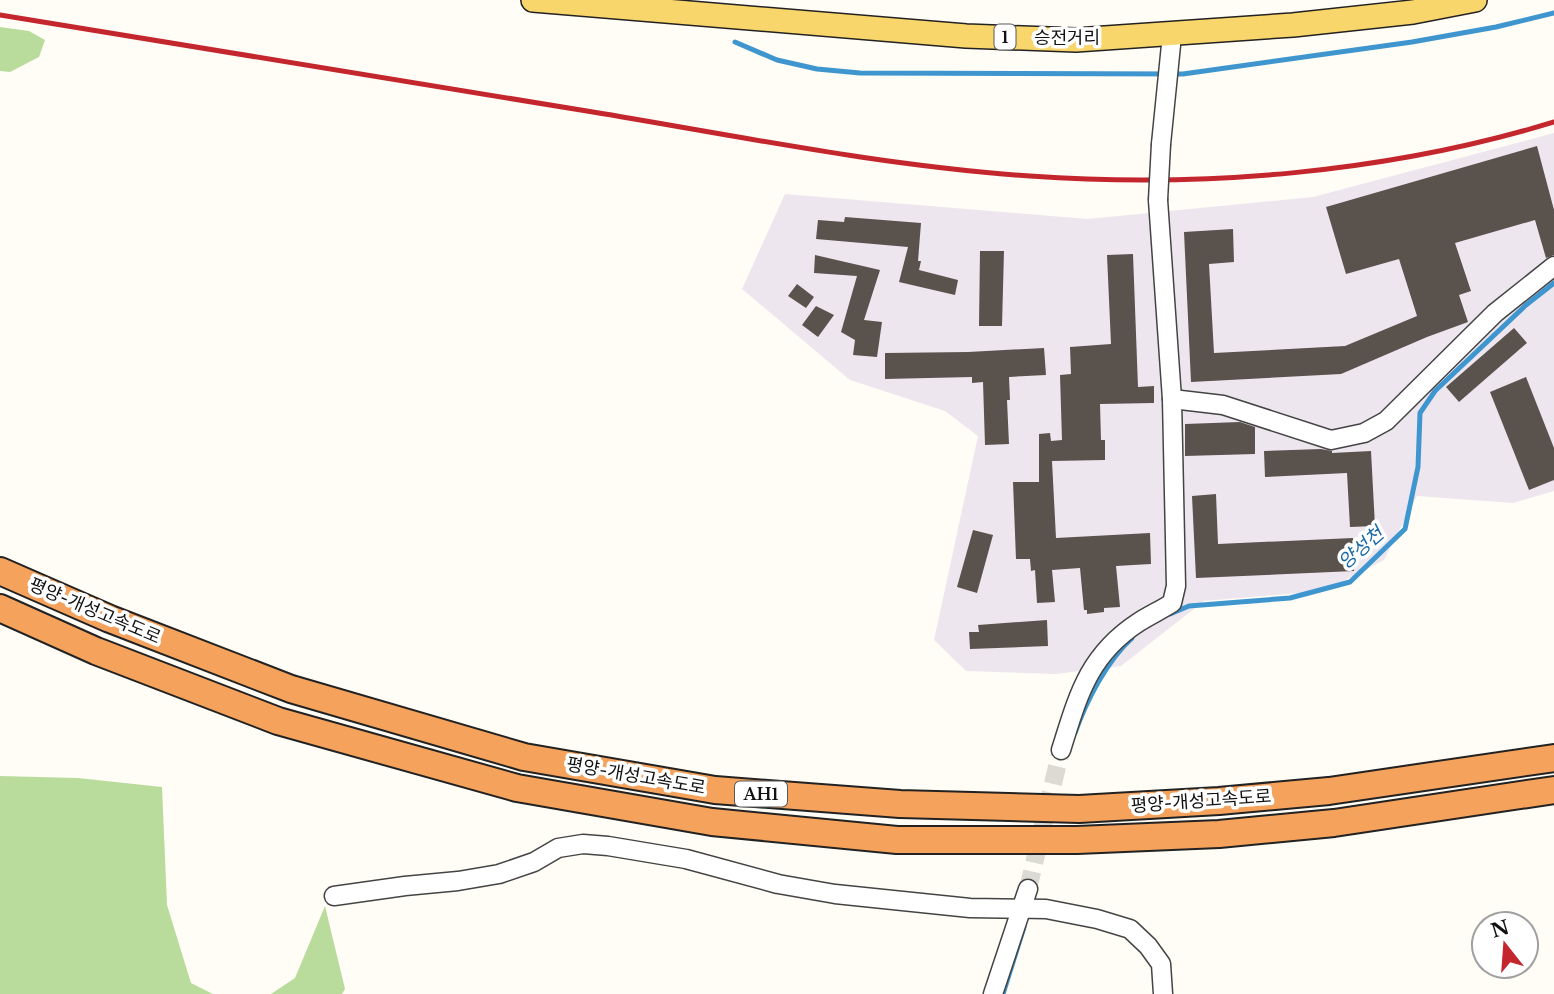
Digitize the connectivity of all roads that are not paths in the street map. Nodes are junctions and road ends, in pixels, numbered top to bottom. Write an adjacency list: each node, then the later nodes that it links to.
1 (533, 0): 3 (main road, 승전거리 / 1)
2 (1475, 0): 4 (main road, 승전거리 / 1)
3 (634, 4): 4 (main road, 승전거리 / 1)
4 (1172, 35): 6 (street, bridge)
5 (1554, 266): 6 (street)
6 (1172, 399): 9 (street)
7 (0, 571): 10 (highway, 평양-개성고속도로 / AH1)
8 (0, 608): 11 (highway, 평양-개성고속도로 / AH1)
9 (1061, 750)
10 (1554, 758)
11 (1554, 790)
12 (1028, 889): 14 (street)
13 (334, 896): 14 (street)
14 (1023, 909): 15 (street); 16 (street)
15 (993, 994)
16 (1163, 994)

